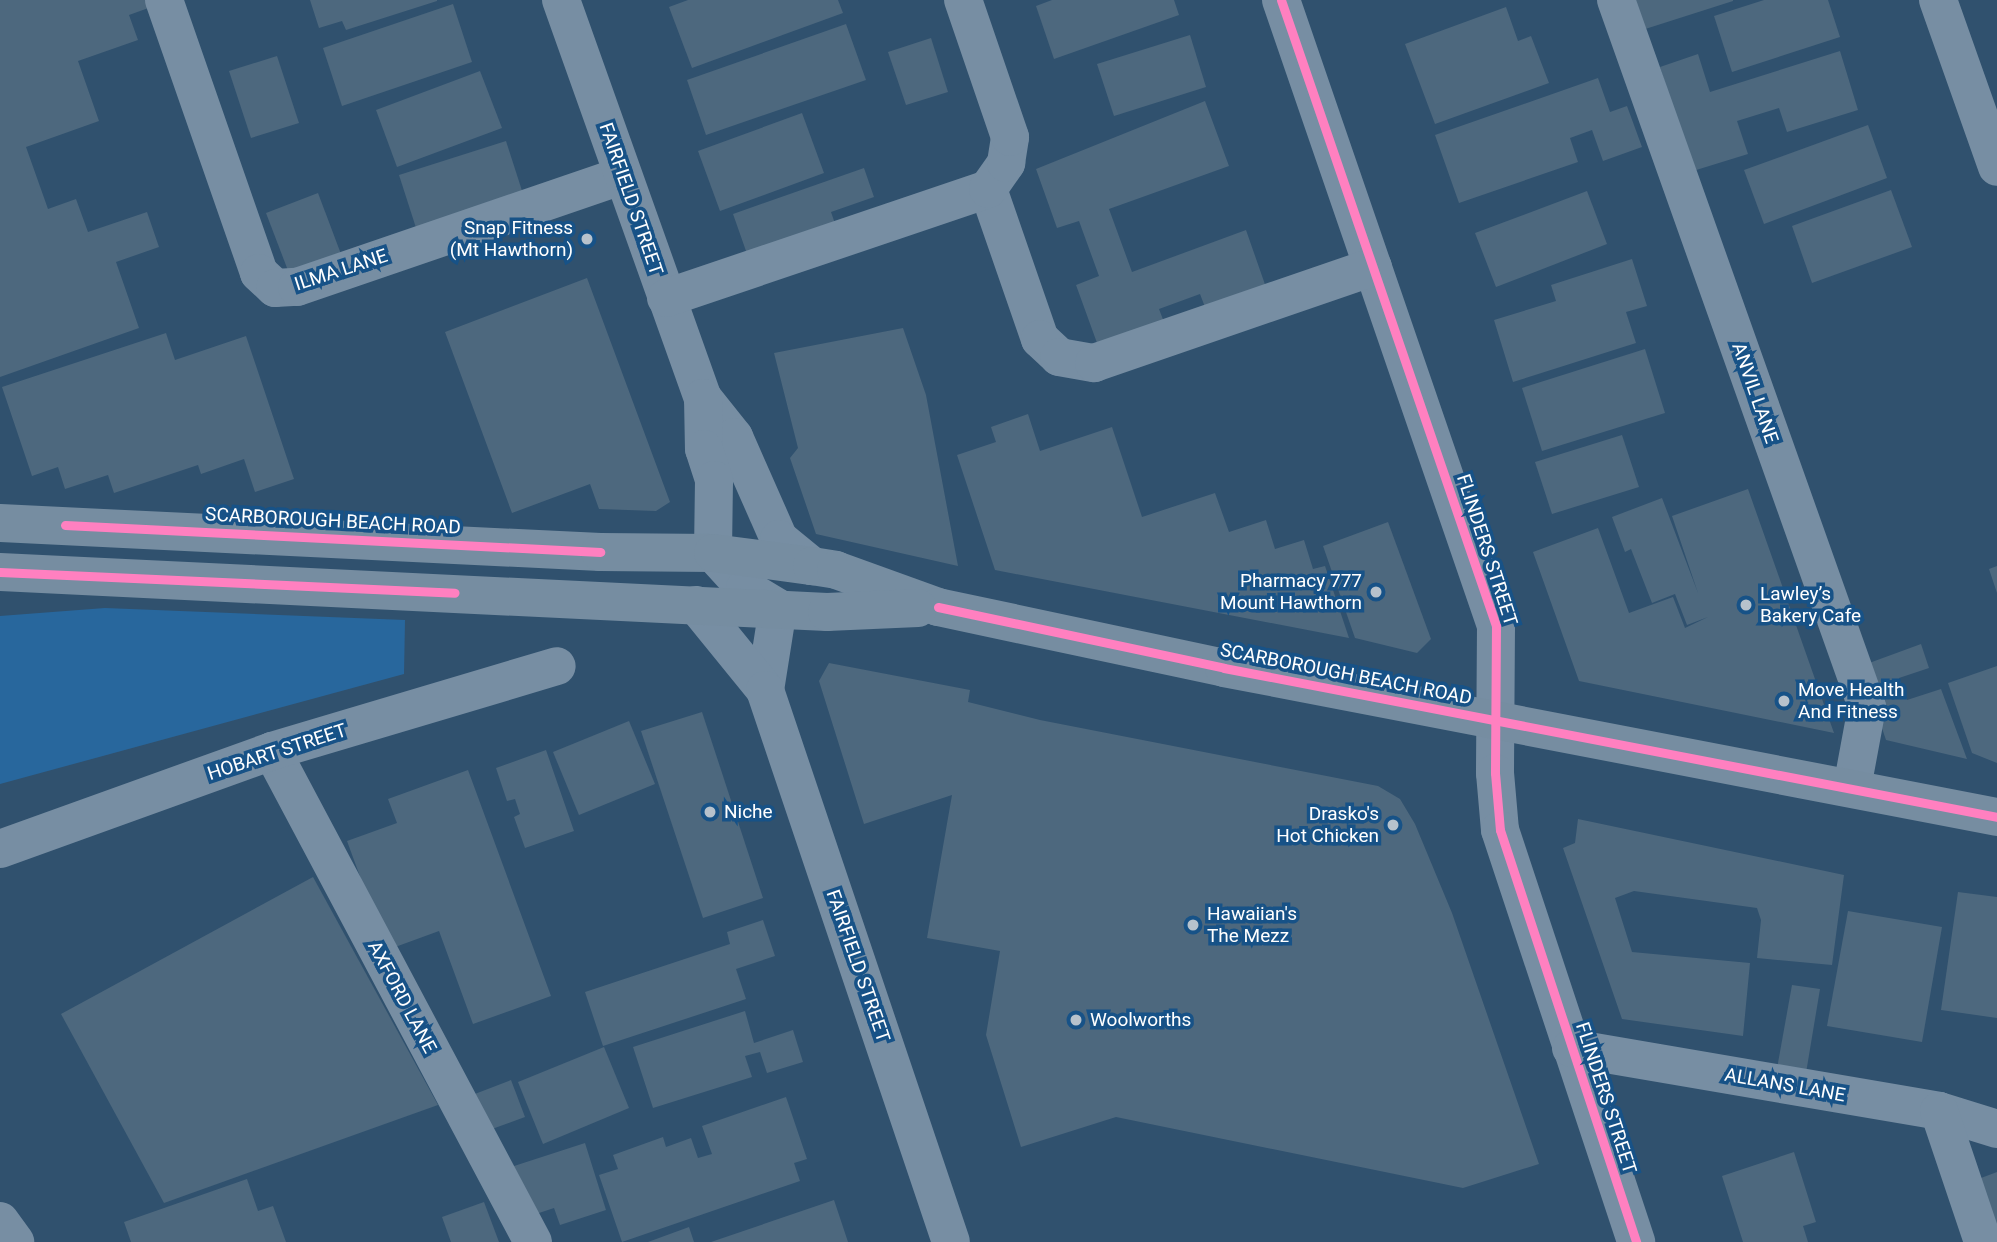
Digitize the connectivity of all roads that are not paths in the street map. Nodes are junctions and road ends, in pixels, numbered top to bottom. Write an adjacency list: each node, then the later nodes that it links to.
1 (164, 0): 8 (street, ILMA LANE)
2 (561, 0): 8 (street, FAIRFIELD STREET)
3 (963, 0): 9 (street)
4 (1616, 0): 24 (street, ANVIL LANE)
5 (1938, 0): 7 (street)
6 (1292, 3): 10 (street, FLINDERS STREET)
7 (1997, 167)
8 (622, 176): 11 (street, FAIRFIELD STREET)
9 (988, 189): 10 (street); 11 (street)
10 (1373, 267): 22 (street, FLINDERS STREET)
11 (666, 298): 12 (street, FAIRFIELD STREET)
12 (703, 398): 14 (street, FAIRFIELD STREET); 15 (street, FAIRFIELD STREET)
13 (0, 523): 14 (main road, SCARBOROUGH BEACH ROAD)
14 (713, 553): 15 (main road, SCARBOROUGH BEACH ROAD); 19 (street)
15 (812, 566): 18 (main road, SCARBOROUGH BEACH ROAD)
16 (0, 572): 17 (main road, SCARBOROUGH BEACH ROAD)
17 (696, 604): 19 (main road, SCARBOROUGH BEACH ROAD); 21 (street, FAIRFIELD STREET)
18 (938, 607): 19 (main road, SCARBOROUGH BEACH ROAD); 22 (main road, SCARBOROUGH BEACH ROAD)
19 (778, 608): 21 (street, FAIRFIELD STREET)
20 (557, 666): 23 (street, HOBART STREET)
21 (765, 690): 33 (street, FAIRFIELD STREET)
22 (1496, 720): 24 (main road, SCARBOROUGH BEACH ROAD); 27 (street, FLINDERS STREET)
23 (272, 751): 26 (street, HOBART STREET); 32 (street, AXFORD LANE)
24 (1852, 788): 25 (main road, SCARBOROUGH BEACH ROAD)
25 (1997, 817)
26 (0, 849)
27 (1571, 1048): 28 (street, ALLANS LANE); 34 (street, FLINDERS STREET)
28 (1939, 1111): 29 (street, ALLANS LANE); 35 (street)
29 (1997, 1129)
30 (0, 1221): 31 (street)
31 (15, 1242)
32 (533, 1242)
33 (951, 1242)
34 (1636, 1242)
35 (1983, 1242)

